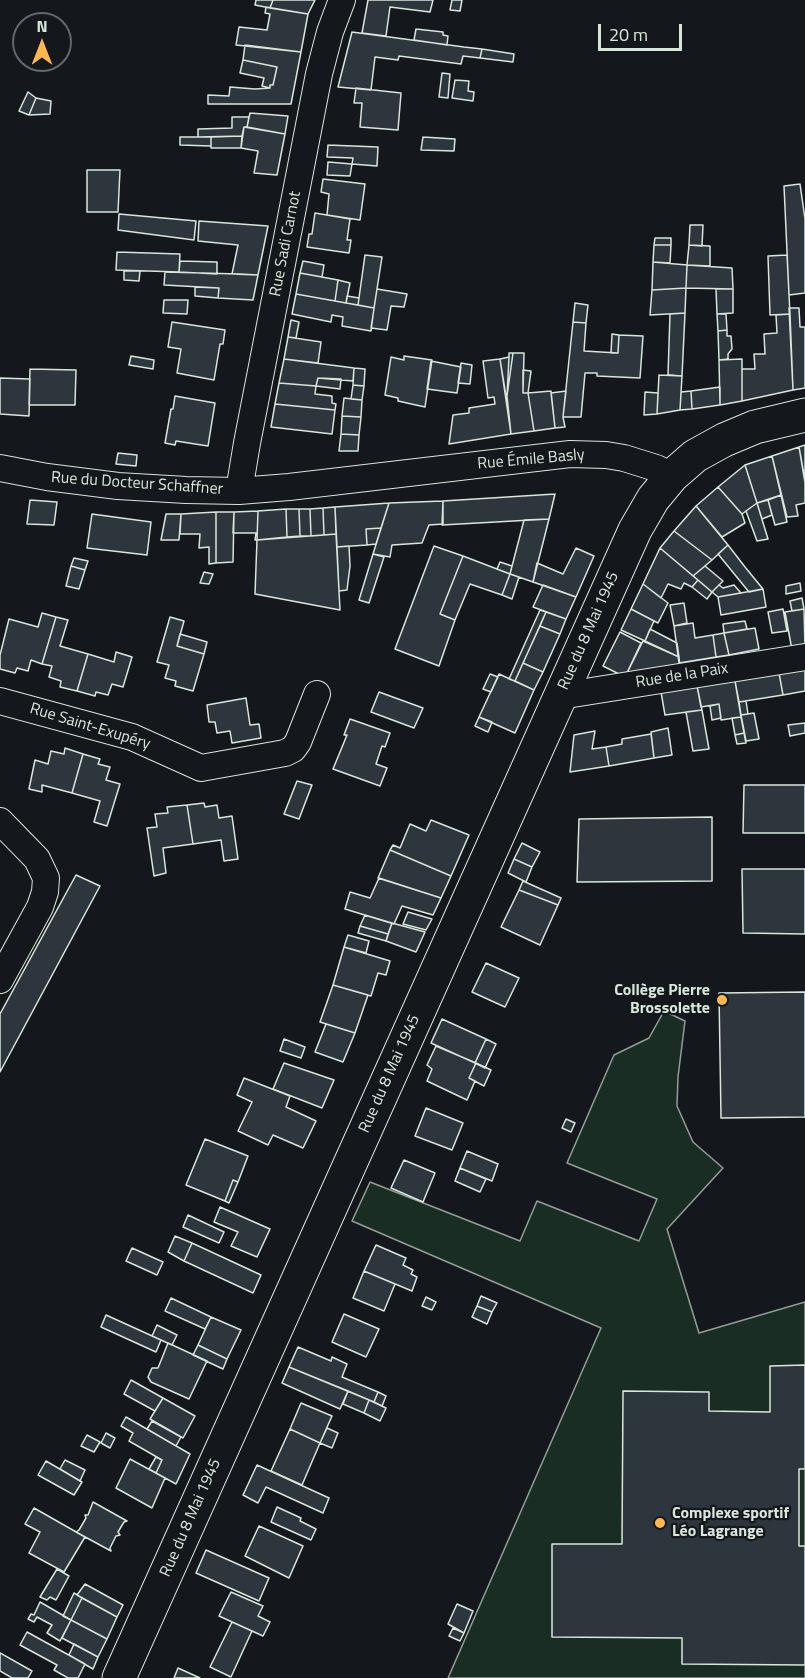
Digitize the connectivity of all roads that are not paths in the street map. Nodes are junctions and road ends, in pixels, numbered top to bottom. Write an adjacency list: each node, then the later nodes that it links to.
1 (342, 0): 5 (street, Rue Sadi Carnot)
2 (805, 415): 4 (street)
3 (0, 468): 5 (street, Rue du Docteur Schaffner)
4 (672, 476): 5 (street, Rue Émile Basly); 8 (street, Rue du 8 Mai 1945)
5 (239, 491)
6 (805, 657): 8 (street, Rue de la Paix)
7 (317, 694): 9 (street, Rue Saint-Exupéry)
8 (560, 696): 12 (street, Rue du 8 Mai 1945)
9 (0, 701)
10 (0, 821): 11 (street)
11 (0, 980)
12 (119, 1678)

